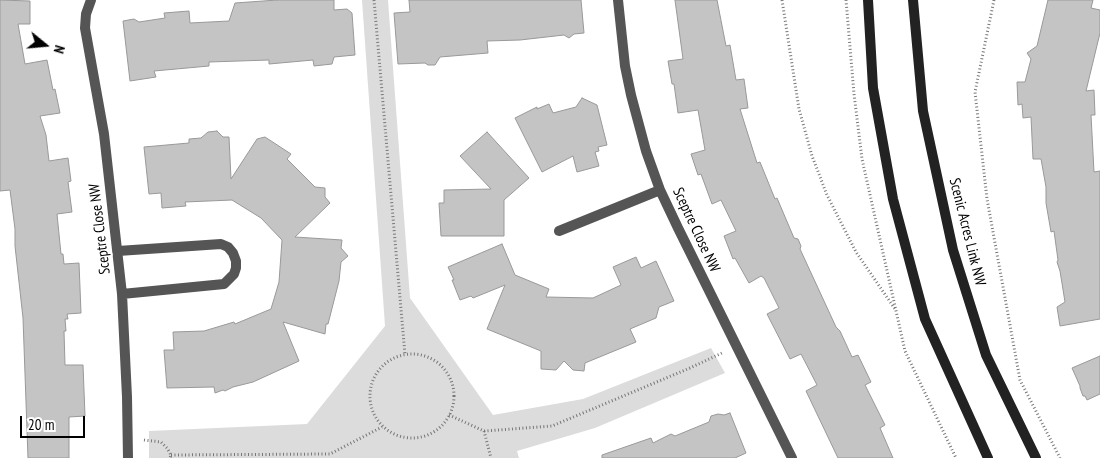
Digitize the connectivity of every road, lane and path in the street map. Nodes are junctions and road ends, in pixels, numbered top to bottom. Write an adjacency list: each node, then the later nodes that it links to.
1 (91, 0): 10 (street, Sceptre Close NW)
2 (374, 0): 14 (path)
3 (618, 0): 8 (street, Sceptre Close NW)
4 (782, 0): 12 (path)
5 (868, 0): 23 (street)
6 (913, 0): 24 (street, Scenic Acres Link NW)
7 (994, 0): 25 (path)
8 (660, 190): 9 (street); 13 (street, Sceptre Close NW)
9 (559, 231)
10 (118, 251): 11 (street, Sceptre Close NW); 11 (street)
11 (122, 294): 18 (street, Sceptre Close NW)
12 (897, 312)
13 (736, 346): 17 (path); 22 (street, Sceptre Close NW)
14 (405, 355): 15 (path); 16 (path)
15 (449, 415): 16 (path); 17 (path)
16 (382, 427): 19 (path)
17 (484, 431): 21 (path)
18 (128, 436): 19 (path); 20 (street, Sceptre Close NW)
19 (170, 456)
20 (128, 458)
21 (492, 458)
22 (792, 458)
23 (988, 458)
24 (1036, 458)
25 (1060, 458)

